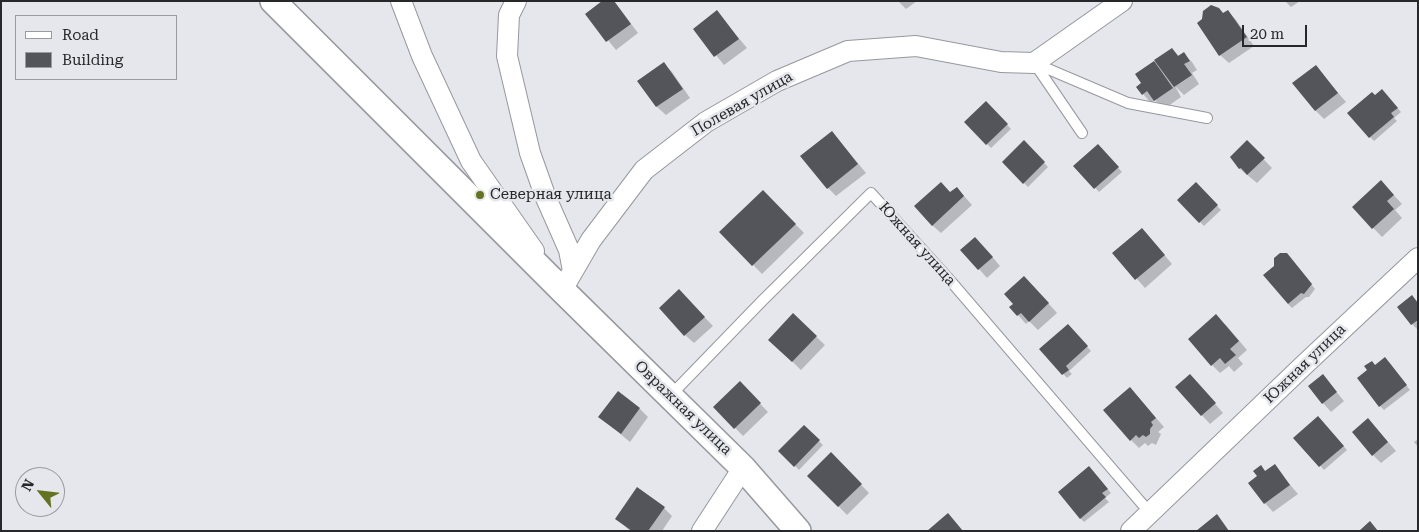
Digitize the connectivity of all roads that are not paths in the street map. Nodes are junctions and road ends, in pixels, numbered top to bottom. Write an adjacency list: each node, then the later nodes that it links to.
1 (273, 1): 9 (street, Овражная улица)
2 (401, 1): 9 (street)
3 (516, 1): 9 (street)
4 (1122, 1): 5 (street)
5 (1034, 63): 6 (lane); 7 (lane); 9 (street, Полевая улица)
6 (1207, 118)
7 (1082, 134)
8 (1418, 258): 12 (street, Южная улица)
9 (568, 281): 10 (street, Овражная улица)
10 (670, 396): 11 (street, Овражная улица); 12 (lane, Южная улица)
11 (743, 468): 13 (street); 14 (street, Овражная улица)
12 (1150, 513): 15 (street, Южная улица)
13 (702, 531)
14 (798, 531)
15 (1131, 531)

